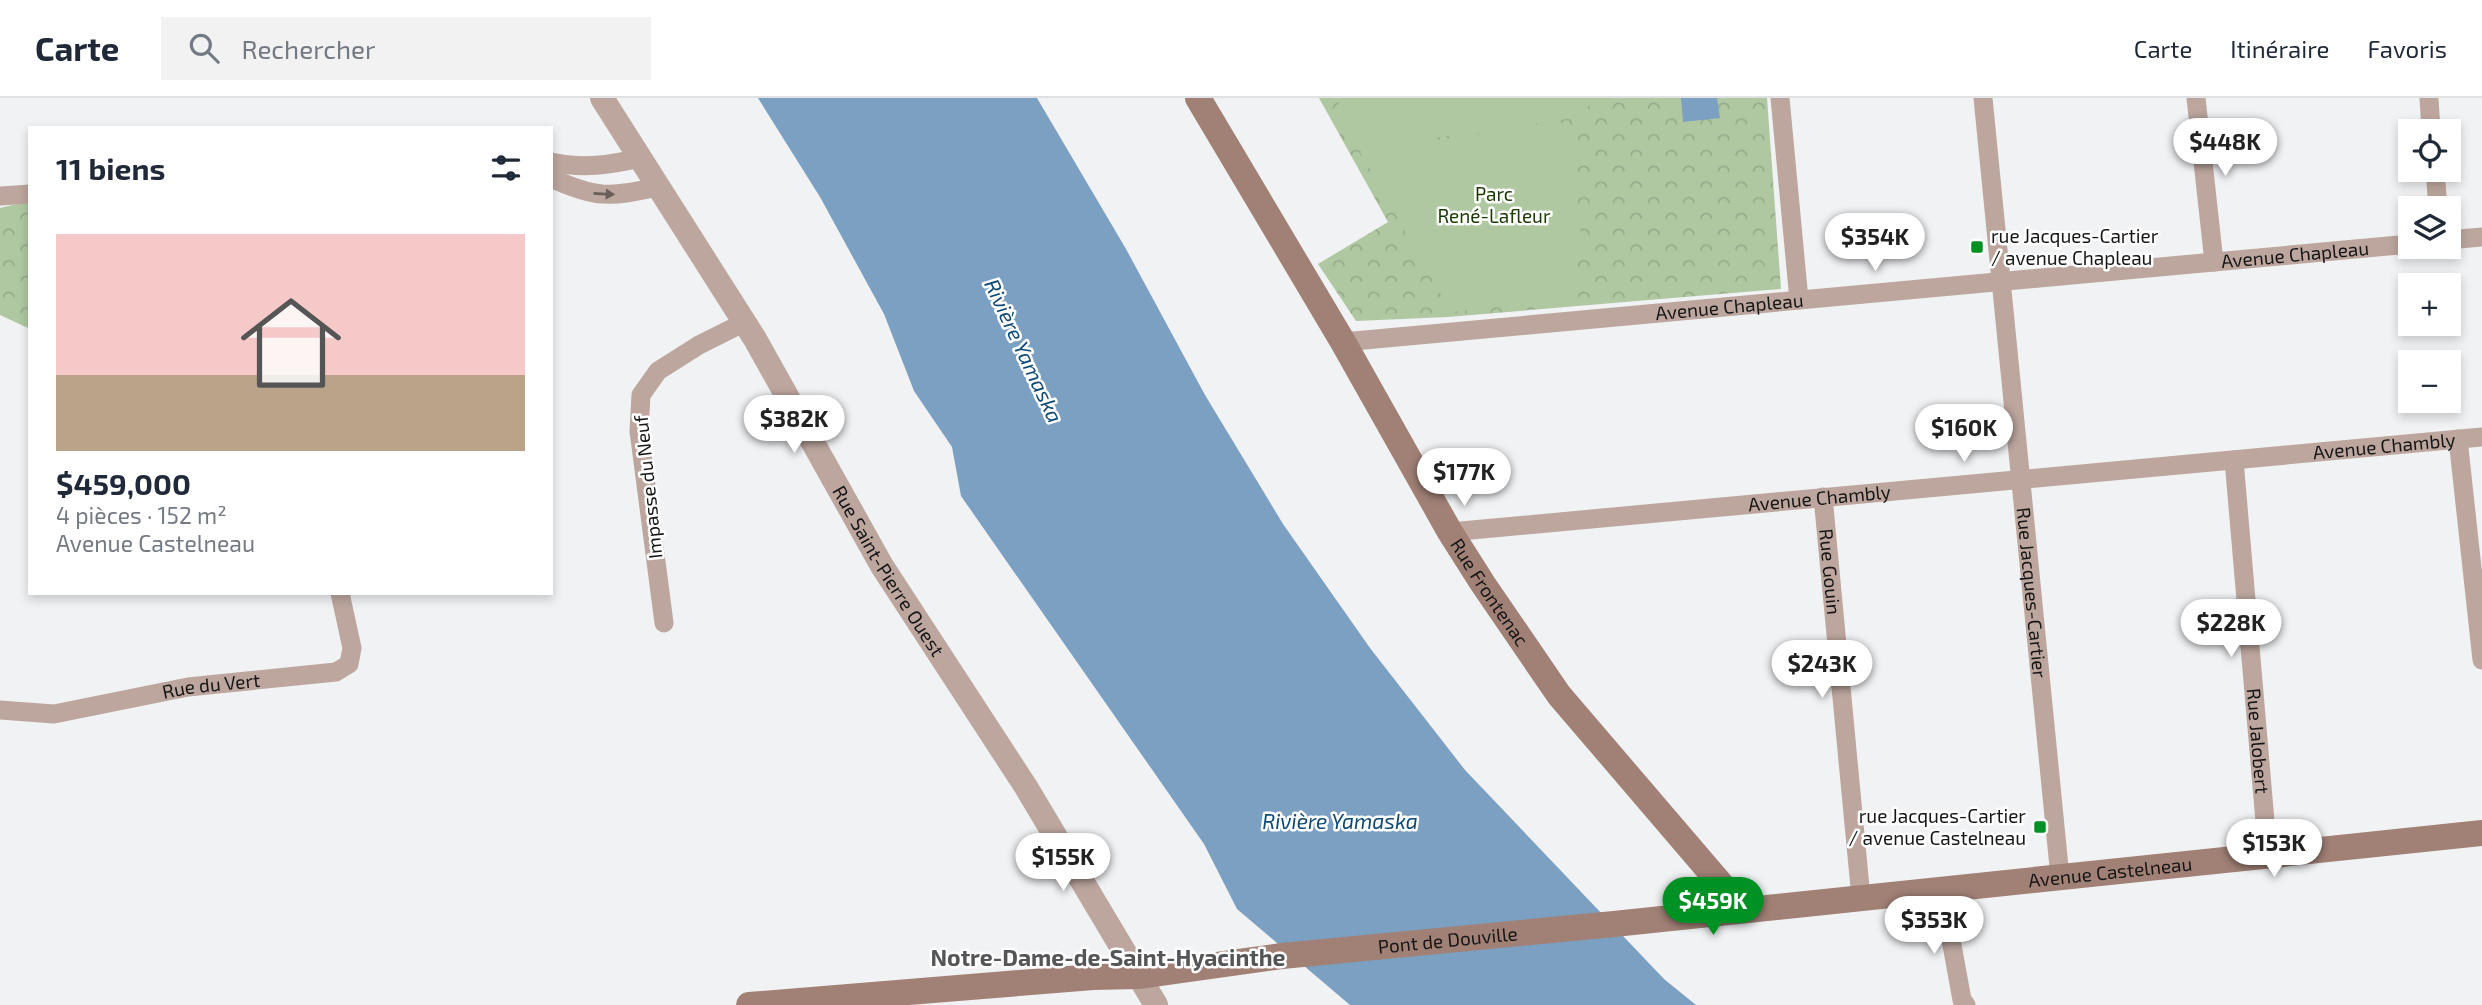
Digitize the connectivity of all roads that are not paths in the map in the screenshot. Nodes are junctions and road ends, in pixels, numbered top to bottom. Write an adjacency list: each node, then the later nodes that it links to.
1 (602, 98): 8 (street, Rue Saint-Pierre Ouest)
2 (1198, 98): 19 (main road, Rue Frontenac)
3 (1780, 98): 17 (street)
4 (1983, 98): 16 (street, Rue Jacques-Cartier)
5 (2196, 98): 15 (street)
6 (2429, 98): 7 (street)
7 (2430, 119)
8 (640, 158): 9 (street); 11 (street, Rue Saint-Pierre Ouest)
9 (553, 162)
10 (553, 179): 11 (street, one-way to 11)
11 (658, 187): 18 (street, Rue Saint-Pierre Ouest)
12 (2482, 237): 13 (street)
13 (2461, 239)
14 (2398, 245): 15 (street, Avenue Chapleau)
15 (2214, 262): 16 (street, Avenue Chapleau)
16 (2001, 281): 17 (street, Avenue Chapleau); 23 (street, Rue Jacques-Cartier)
17 (1800, 300): 19 (street, Avenue Chapleau)
18 (745, 322): 27 (street, Impasse du Neuf); 37 (street, Rue Saint-Pierre Ouest)
19 (1343, 342): 25 (main road, Rue Frontenac)
20 (2482, 437): 21 (street, Avenue Chambly)
21 (2458, 439): 22 (street, Avenue Chambly); 28 (street)
22 (2234, 460): 23 (street, Avenue Chambly); 31 (street, Rue Jalobert)
23 (2021, 480): 24 (street, Avenue Chambly); 32 (street, Rue Jacques-Cartier)
24 (1823, 498): 25 (street, Avenue Chambly); 34 (street, Rue Gouin)
25 (1450, 532): 35 (main road, Rue Frontenac)
26 (341, 595): 29 (street, Rue du Vert)
27 (664, 623)
28 (2482, 660)
29 (0, 710)
30 (2482, 833): 31 (main road, Avenue Castelneau)
31 (2267, 856): 32 (main road, Avenue Castelneau)
32 (2060, 877): 33 (main road, Avenue Castelneau)
33 (1942, 890): 34 (main road, Avenue Castelneau); 40 (street)
34 (1861, 898): 35 (main road, Avenue Castelneau)
35 (1743, 910): 36 (main road, Avenue Castelneau)
36 (1614, 924): 37 (main road, Pont de Douville)
37 (1138, 976): 38 (main road, Pont de Douville); 39 (street, Rue Saint-Pierre Ouest)
38 (749, 1005)
39 (1156, 1005)
40 (1966, 1005)

